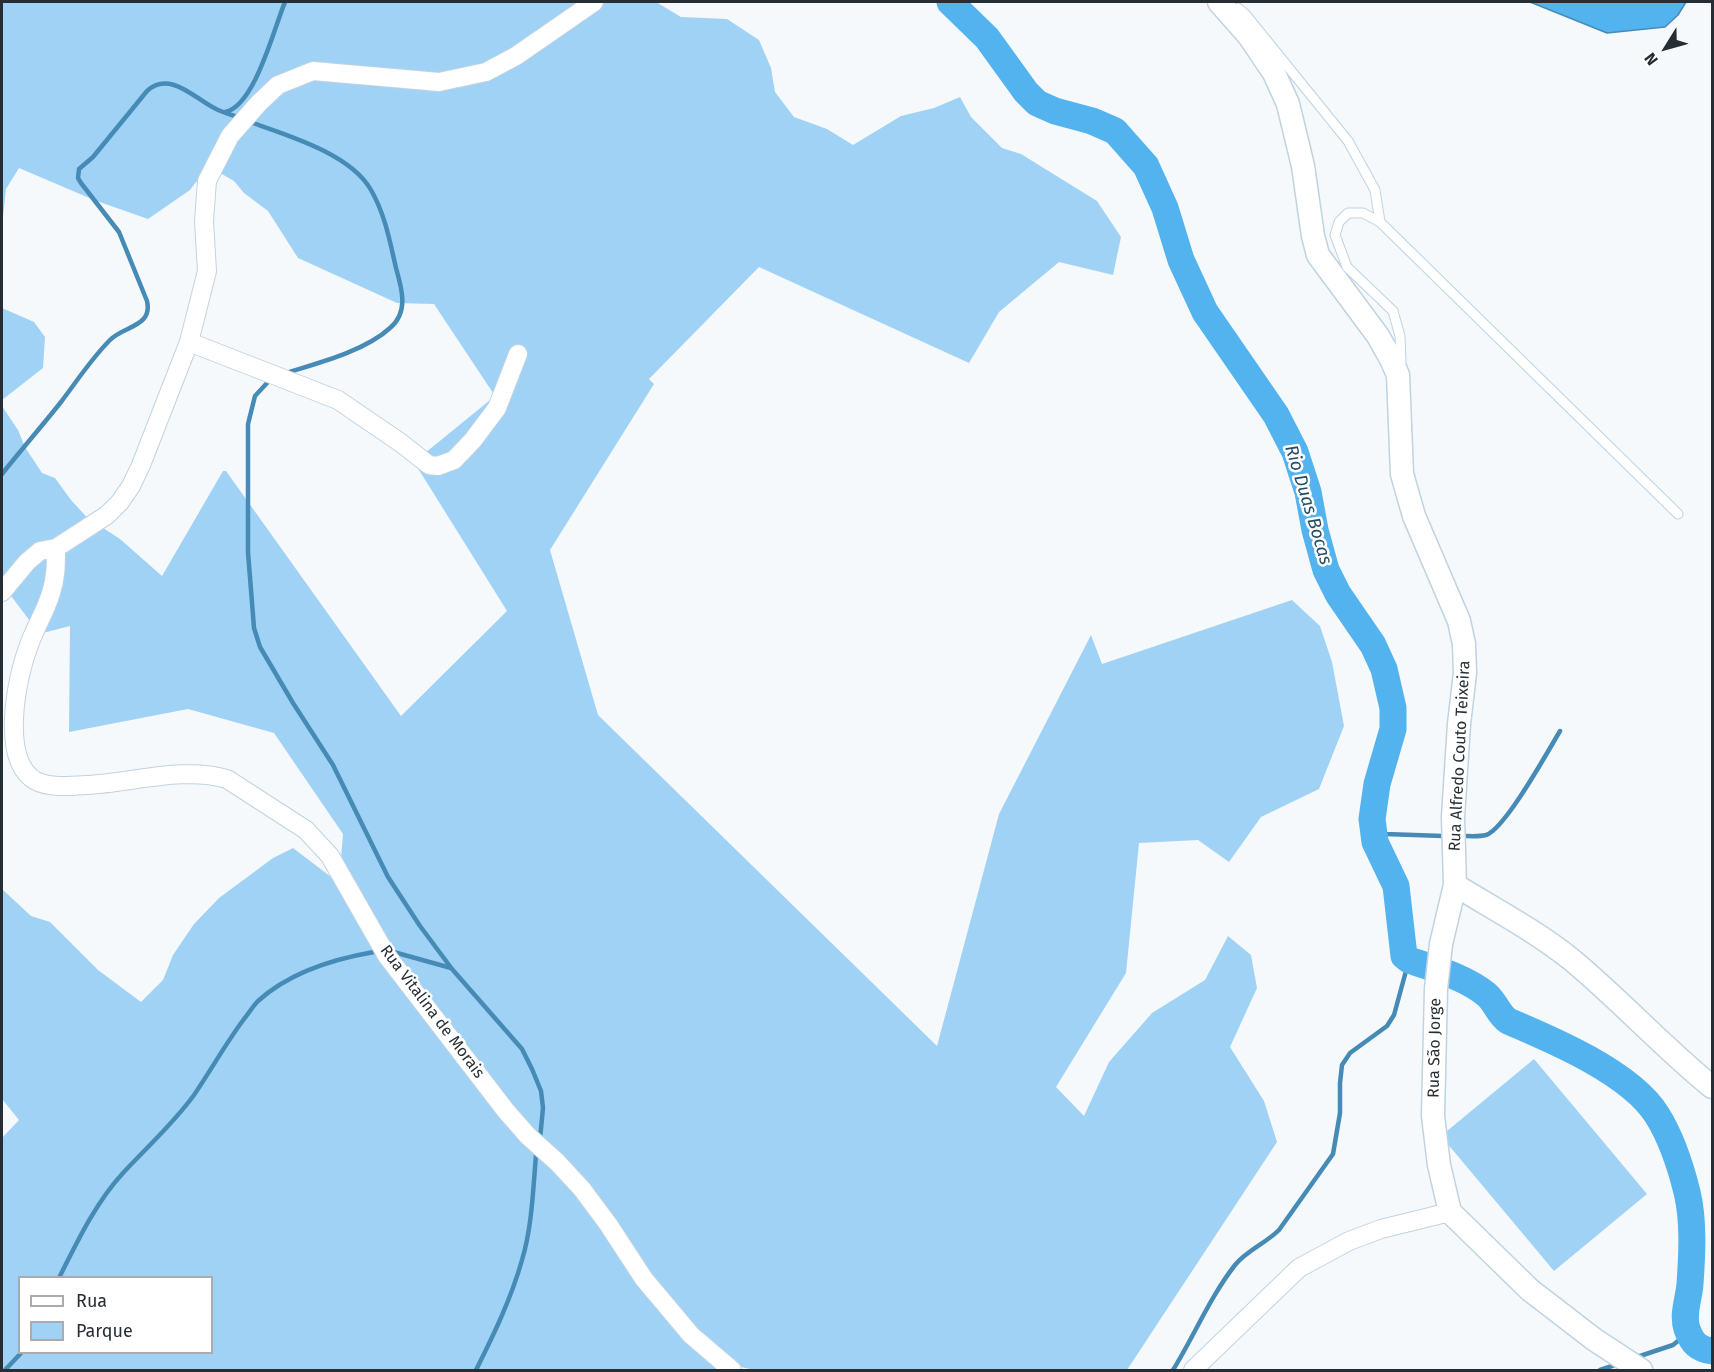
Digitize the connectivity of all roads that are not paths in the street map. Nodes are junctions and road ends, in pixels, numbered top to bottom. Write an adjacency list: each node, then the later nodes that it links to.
1 (594, 2): 5 (street)
2 (1219, 2): 7 (street, Rua Alfredo Couto Teixeira)
3 (1230, 2): 4 (lane)
4 (1380, 222): 7 (lane); 8 (lane)
5 (189, 342): 6 (street); 9 (street)
6 (518, 354)
7 (1399, 384): 11 (street, Rua Alfredo Couto Teixeira)
8 (1678, 514)
9 (56, 548): 10 (street); 15 (street, Rua Vitalina de Morais)
10 (2, 592)
11 (1455, 885): 12 (street); 13 (street, Rua São Jorge)
12 (1713, 1087)
13 (1450, 1212): 14 (street); 18 (street)
14 (1228, 1337): 16 (street); 17 (street)
15 (732, 1371)
16 (1193, 1371)
17 (1210, 1371)
18 (1641, 1371)

